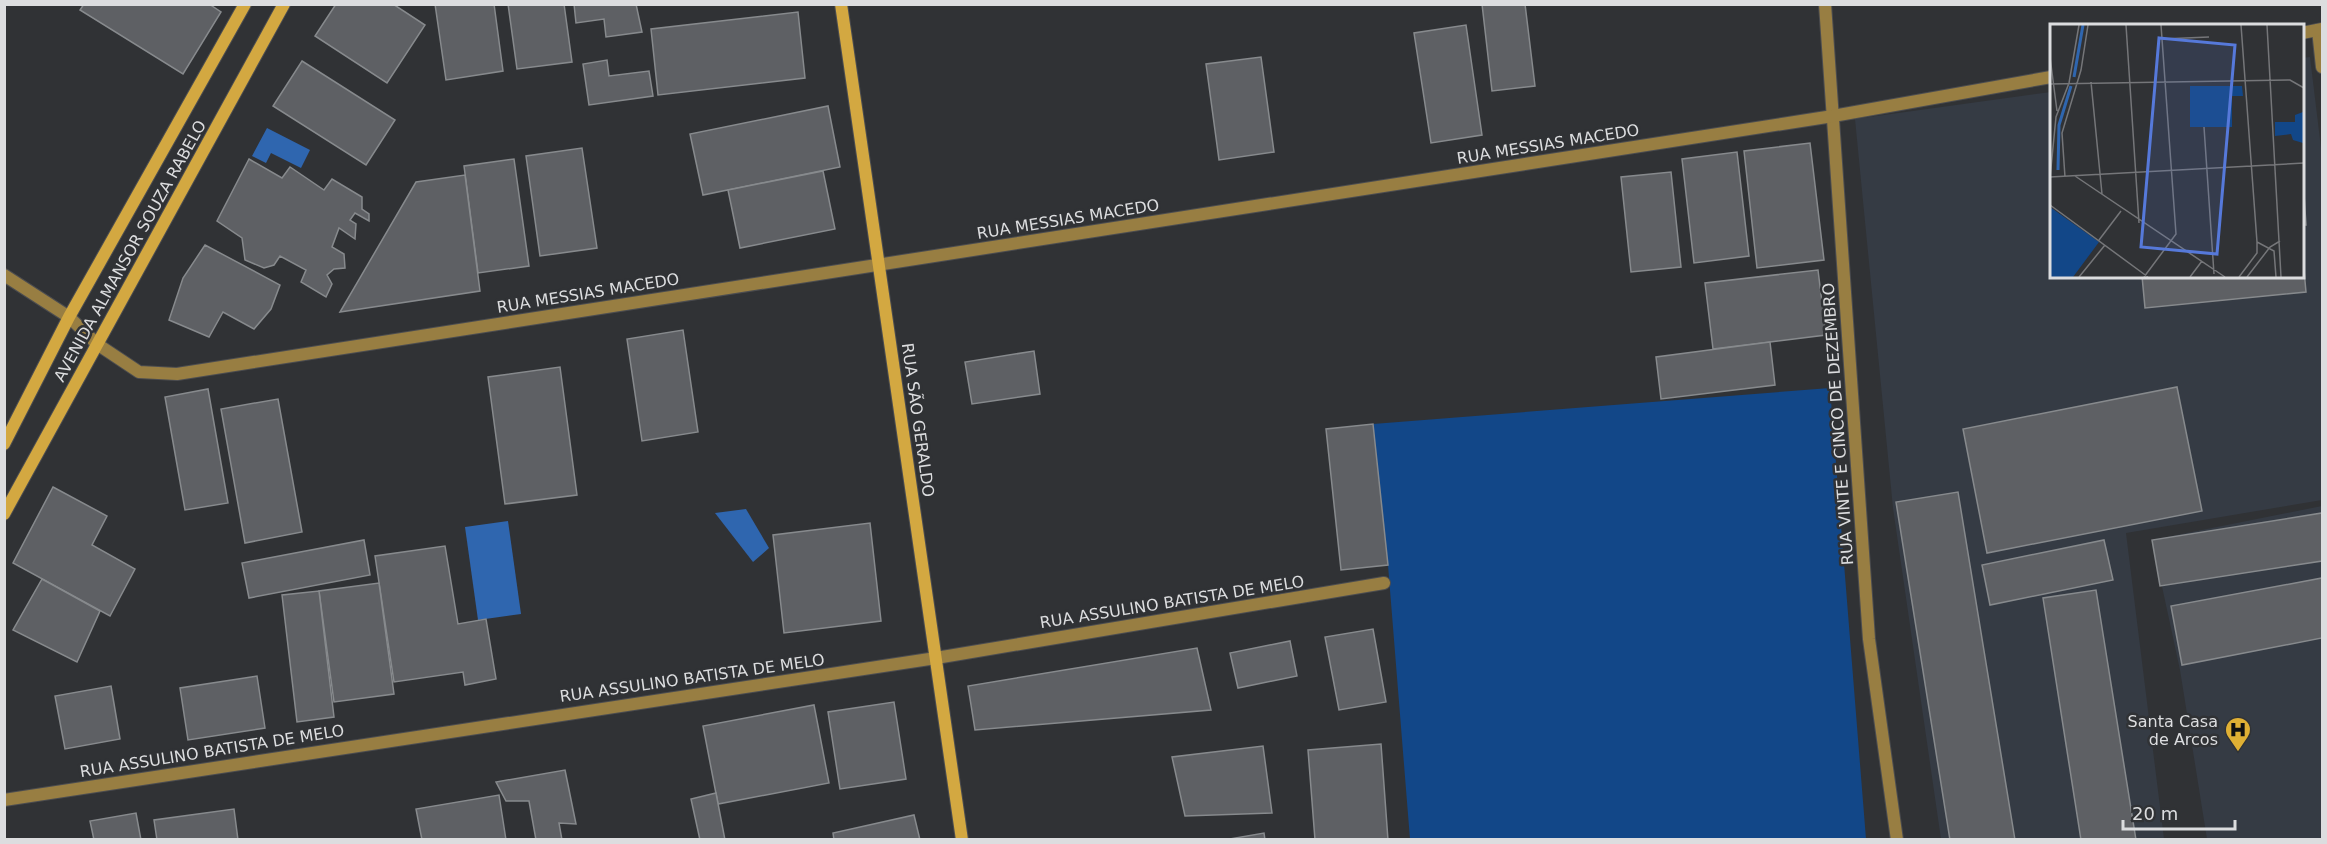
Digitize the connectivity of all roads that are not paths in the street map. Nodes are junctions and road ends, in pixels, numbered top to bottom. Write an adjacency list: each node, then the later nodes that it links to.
1 (245, 4): 12 (street, AVENIDA ALMANSOR SOUZA RABELO)
2 (284, 4): 13 (street, AVENIDA ALMANSOR SOUZA RABELO)
3 (841, 4): 10 (street, RUA SÃO GERALDO)
4 (1825, 4): 9 (street, RUA VINTE E CINCO DE DEZEMBRO)
5 (2320, 30): 6 (street); 7 (street)
6 (2303, 33)
7 (2322, 67)
8 (2050, 77): 9 (street, RUA MESSIAS MACEDO)
9 (1833, 116): 10 (street, RUA MESSIAS MACEDO); 20 (street, RUA VINTE E CINCO DE DEZEMBRO)
10 (879, 265): 13 (street, RUA MESSIAS MACEDO); 17 (street, RUA SÃO GERALDO)
11 (4, 275): 12 (street, RUA MESSIAS MACEDO)
12 (69, 317): 13 (street, RUA MESSIAS MACEDO); 14 (street, AVENIDA ALMANSOR SOUZA RABELO)
13 (97, 344): 15 (street, AVENIDA ALMANSOR SOUZA RABELO)
14 (4, 444)
15 (4, 514)
16 (1384, 583): 17 (street, RUA ASSULINO BATISTA DE MELO)
17 (936, 658): 18 (street, RUA ASSULINO BATISTA DE MELO); 19 (street, RUA SÃO GERALDO)
18 (4, 800)
19 (963, 840)
20 (1897, 840)

